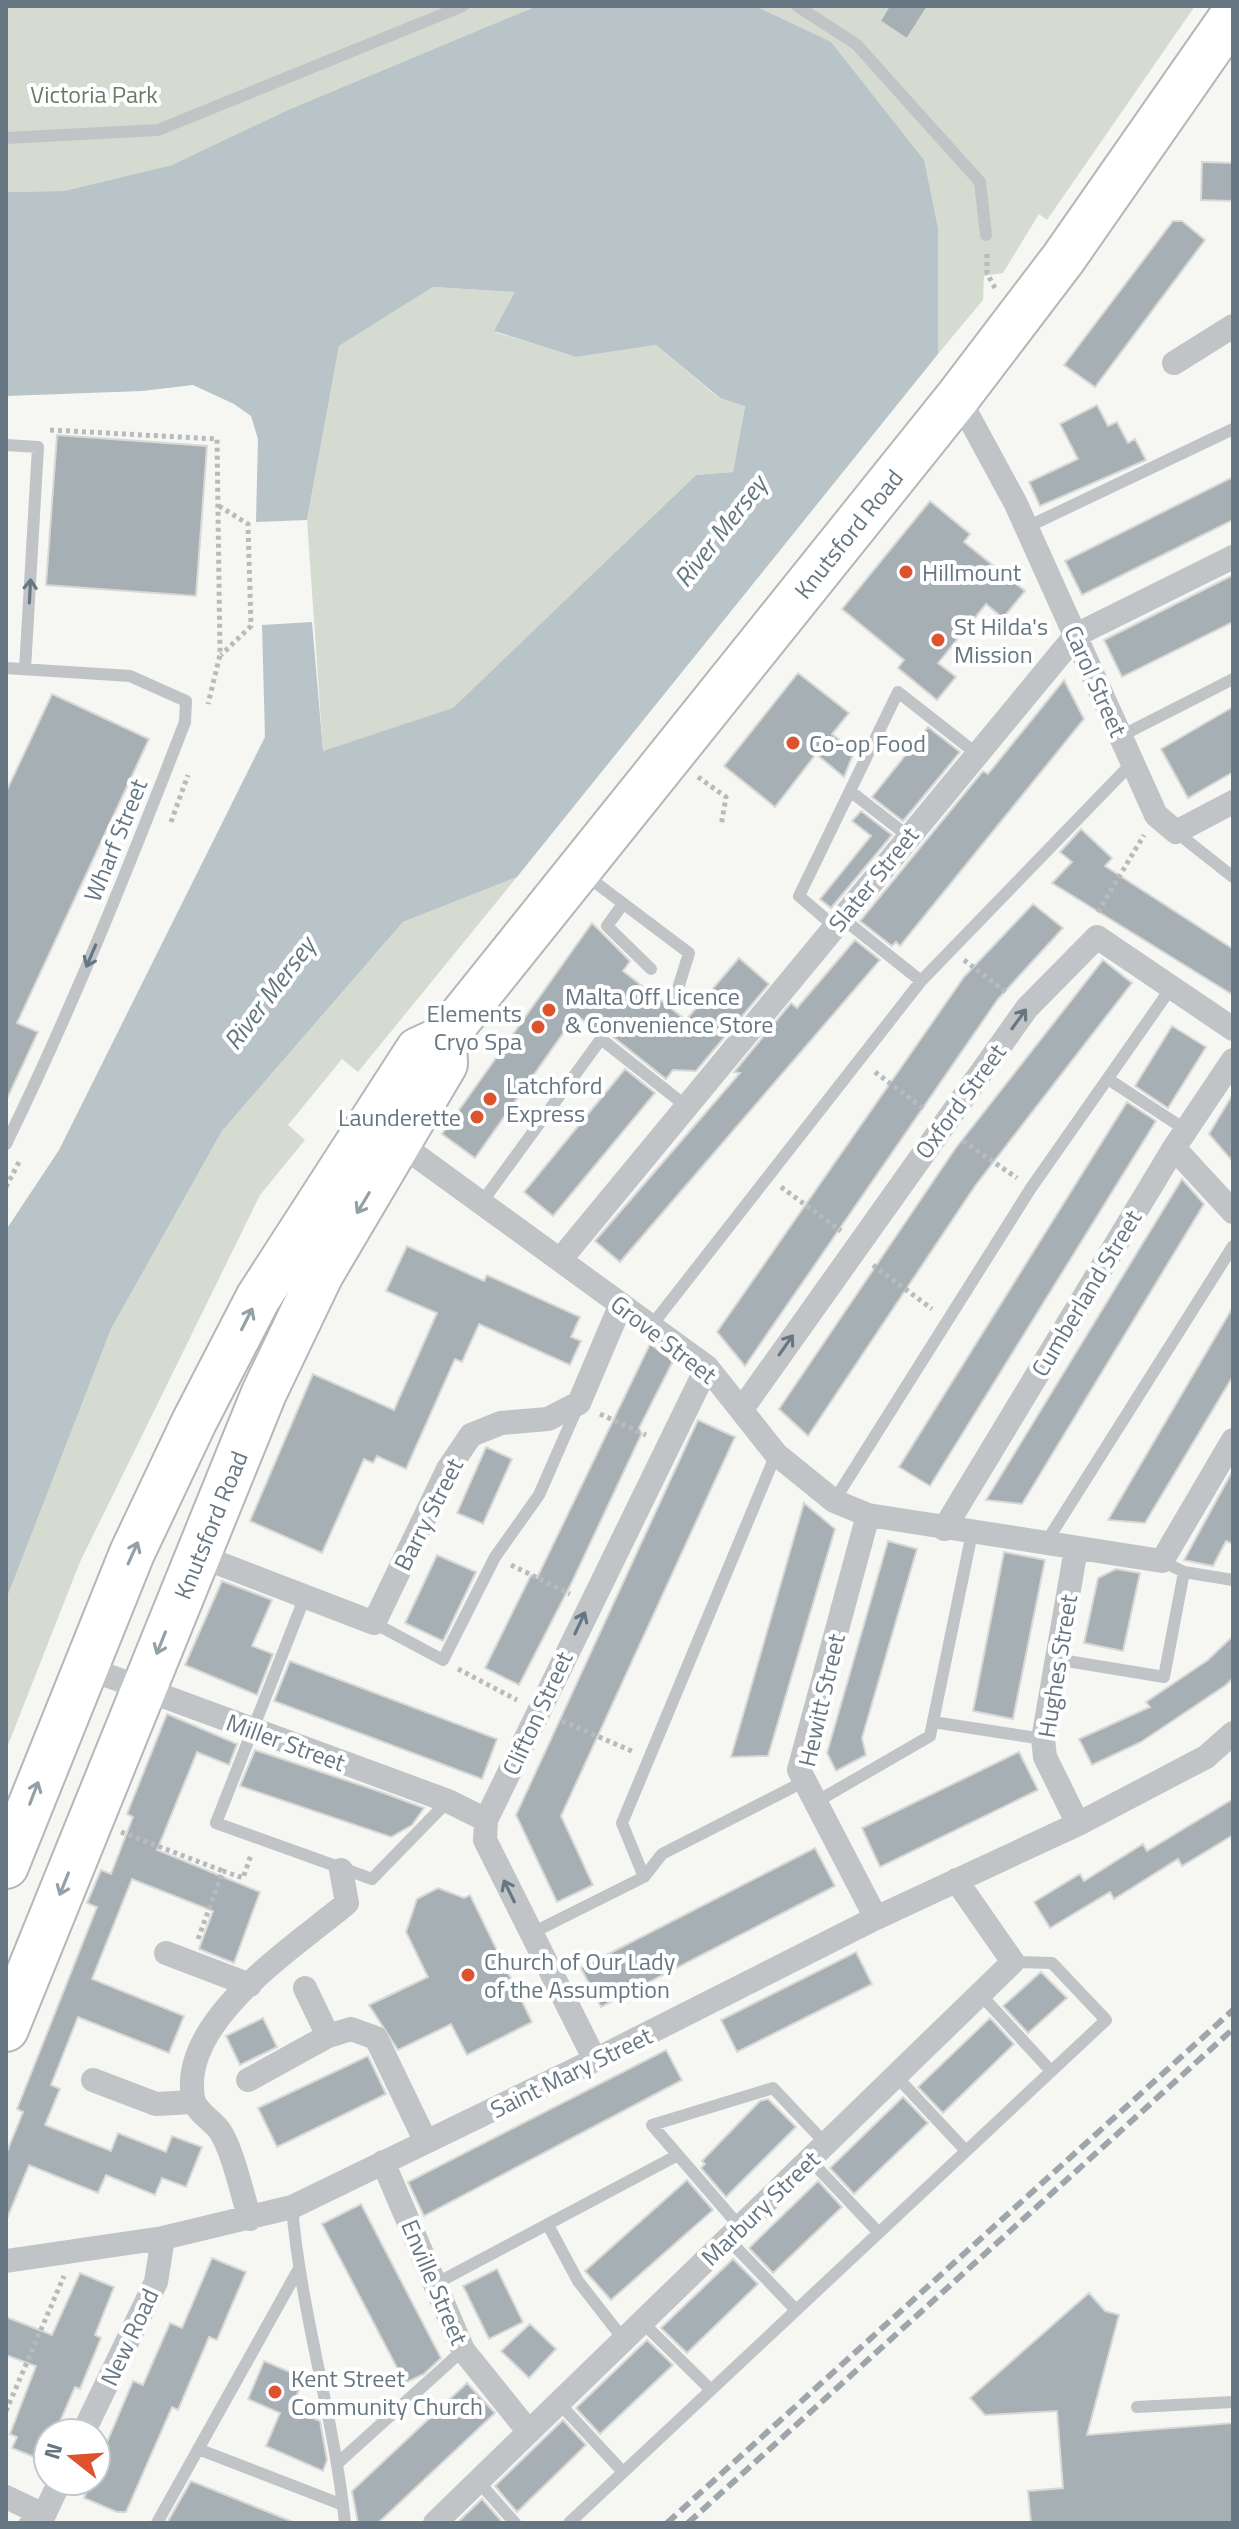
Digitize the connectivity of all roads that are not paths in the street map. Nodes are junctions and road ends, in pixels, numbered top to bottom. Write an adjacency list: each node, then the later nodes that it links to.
1 (463, 6): 4 (lane)
2 (797, 6): 5 (lane)
3 (1225, 41): 8 (highway, Knutsford Road)
4 (6, 138)
5 (986, 235)
6 (1233, 326): 7 (street)
7 (1174, 363)
8 (958, 397): 11 (street, Carol Street); 24 (highway, Knutsford Road)
9 (1233, 429): 11 (lane)
10 (6, 445): 15 (lane, one-way to 10)
11 (1025, 528): 13 (street, Carol Street)
12 (1233, 557): 13 (street, Slater Street)
13 (1076, 635): 17 (street, Carol Street); 18 (street, Slater Street)
14 (6, 668): 15 (lane, Wharf Street)
15 (25, 669): 39 (lane, Wharf Street, one-way to 39)
16 (1233, 679): 17 (lane)
17 (1119, 737): 19 (street, Carol Street)
18 (977, 754): 20 (lane); 23 (street, Slater Street)
19 (1132, 763): 22 (street, Carol Street); 29 (lane)
20 (850, 791): 23 (lane); 27 (lane)
21 (1233, 802): 22 (street)
22 (1176, 832): 25 (lane)
23 (908, 836): 27 (street, Slater Street)
24 (579, 870): 26 (lane); 33 (highway, Knutsford Road)
25 (1233, 877)
26 (623, 904): 28 (lane); 31 (lane)
27 (838, 922): 29 (lane); 36 (street, Slater Street)
28 (651, 969)
29 (921, 981): 45 (lane)
30 (1171, 988): 32 (street); 35 (lane); 48 (street, Oxford Street, one-way to 30)
31 (675, 998)
32 (1233, 1029)
33 (444, 1038): 38 (highway, Knutsford Road); 64 (highway, Knutsford Road, one-way to 33)
34 (1233, 1060): 37 (street, Cumberland Street)
35 (1108, 1079): 37 (lane); 51 (lane)
36 (686, 1106): 40 (lane); 43 (street, Slater Street)
37 (1180, 1139): 41 (street); 53 (street, Cumberland Street)
38 (399, 1143): 40 (street, Grove Street); 57 (highway, Knutsford Road, one-way to 57)
39 (6, 1144)
40 (482, 1202): 43 (street, Grove Street)
41 (1233, 1212)
42 (1233, 1246): 55 (lane)
43 (560, 1260): 44 (street, Grove Street)
44 (621, 1304): 45 (street, Grove Street); 47 (street)
45 (652, 1325): 46 (street, Grove Street)
46 (707, 1367): 48 (street, Grove Street); 72 (street, Clifton Street, one-way to 46)
47 (579, 1403): 62 (street, Barry Street); 62 (lane)
48 (742, 1409): 50 (street, Grove Street)
49 (1233, 1440): 58 (street)
50 (776, 1454): 51 (street, Grove Street); 76 (lane)
51 (834, 1501): 52 (street, Grove Street)
52 (868, 1515): 53 (street, Grove Street); 70 (street, Hewitt Street)
53 (944, 1529): 54 (street, Grove Street)
54 (972, 1533): 55 (street, Grove Street); 66 (lane)
55 (1045, 1544): 56 (street, Grove Street)
56 (1076, 1549): 58 (street, Grove Street); 63 (street, Hughes Street)
57 (197, 1555): 61 (street); 65 (highway, Knutsford Road, one-way to 65)
58 (1162, 1561): 59 (lane)
59 (1184, 1572): 60 (lane); 63 (lane)
60 (1233, 1580)
61 (306, 1594): 62 (street); 67 (lane)
62 (374, 1623)
63 (1055, 1659): 69 (street, Hughes Street)
64 (84, 1667): 65 (street, Miller Street); 74 (highway, Knutsford Road, one-way to 64)
65 (142, 1689): 67 (street, Miller Street); 85 (highway, Knutsford Road, one-way to 85)
66 (933, 1722): 69 (lane); 70 (lane)
67 (252, 1730): 71 (street, Miller Street); 75 (lane)
68 (1233, 1733): 73 (street, Saint Mary Street)
69 (1043, 1739): 73 (street, Hughes Street)
70 (810, 1791): 76 (lane); 78 (street, Hewitt Street)
71 (448, 1801): 72 (street, Miller Street); 75 (lane)
72 (486, 1820): 79 (street, one-way to 72)
73 (1078, 1824): 77 (street, Saint Mary Street)
74 (6, 1866)
75 (341, 1870): 82 (street)
76 (644, 1877): 79 (lane)
77 (956, 1880): 78 (street, Saint Mary Street); 81 (street)
78 (876, 1918): 87 (street, Saint Mary Street)
79 (530, 1934): 87 (street)
80 (177, 1958): 82 (street)
81 (1013, 1962): 84 (street, Marbury Street); 88 (lane)
82 (250, 1985): 92 (street)
83 (305, 1988): 86 (street)
84 (980, 1994): 88 (lane); 89 (street, Marbury Street)
85 (6, 2029)
86 (328, 2036): 91 (street); 93 (street)
87 (595, 2060): 93 (street, Saint Mary Street)
88 (1051, 2071): 94 (lane)
89 (896, 2076): 94 (lane); 95 (street, Marbury Street)
90 (93, 2080): 92 (street)
91 (248, 2080)
92 (193, 2102): 99 (street)
93 (426, 2142): 97 (street, Saint Mary Street)
94 (966, 2151): 102 (lane)
95 (818, 2152): 96 (lane); 101 (street, Marbury Street); 102 (lane)
96 (678, 2155): 100 (lane); 101 (lane)
97 (383, 2162): 98 (street, Saint Mary Street); 106 (street, Enville Street)
98 (292, 2207): 99 (street, Saint Mary Street); 105 (lane)
99 (250, 2219): 103 (street, Saint Mary Street)
100 (548, 2225): 106 (lane); 109 (lane)
101 (734, 2233): 107 (lane); 108 (street, Marbury Street)
102 (879, 2233): 107 (lane)
103 (163, 2238): 104 (street, Saint Mary Street); 115 (street, New Road)
104 (6, 2261)
105 (297, 2272): 117 (lane); 118 (lane)
106 (435, 2284): 110 (street, Enville Street)
107 (796, 2310): 111 (lane)
108 (642, 2322): 109 (street, Marbury Street); 111 (lane)
109 (624, 2340): 113 (street, Marbury Street)
110 (463, 2350): 116 (street, Enville Street); 118 (lane)
111 (711, 2390): 119 (lane)
112 (1233, 2402): 114 (lane)
113 (559, 2403): 116 (street, Marbury Street); 119 (lane)
114 (1137, 2407)
115 (91, 2417)
116 (529, 2432): 120 (street, Marbury Street)
117 (198, 2449): 123 (lane); 125 (lane)
118 (339, 2462): 123 (lane)
119 (623, 2472): 129 (lane)
120 (478, 2481): 127 (street, Marbury Street); 128 (lane)
121 (6, 2497): 124 (street)
122 (50, 2497): 124 (street)
123 (343, 2505): 126 (lane)
124 (37, 2519)
125 (157, 2523)
126 (345, 2523)
127 (435, 2523)
128 (515, 2523)
129 (569, 2523)

